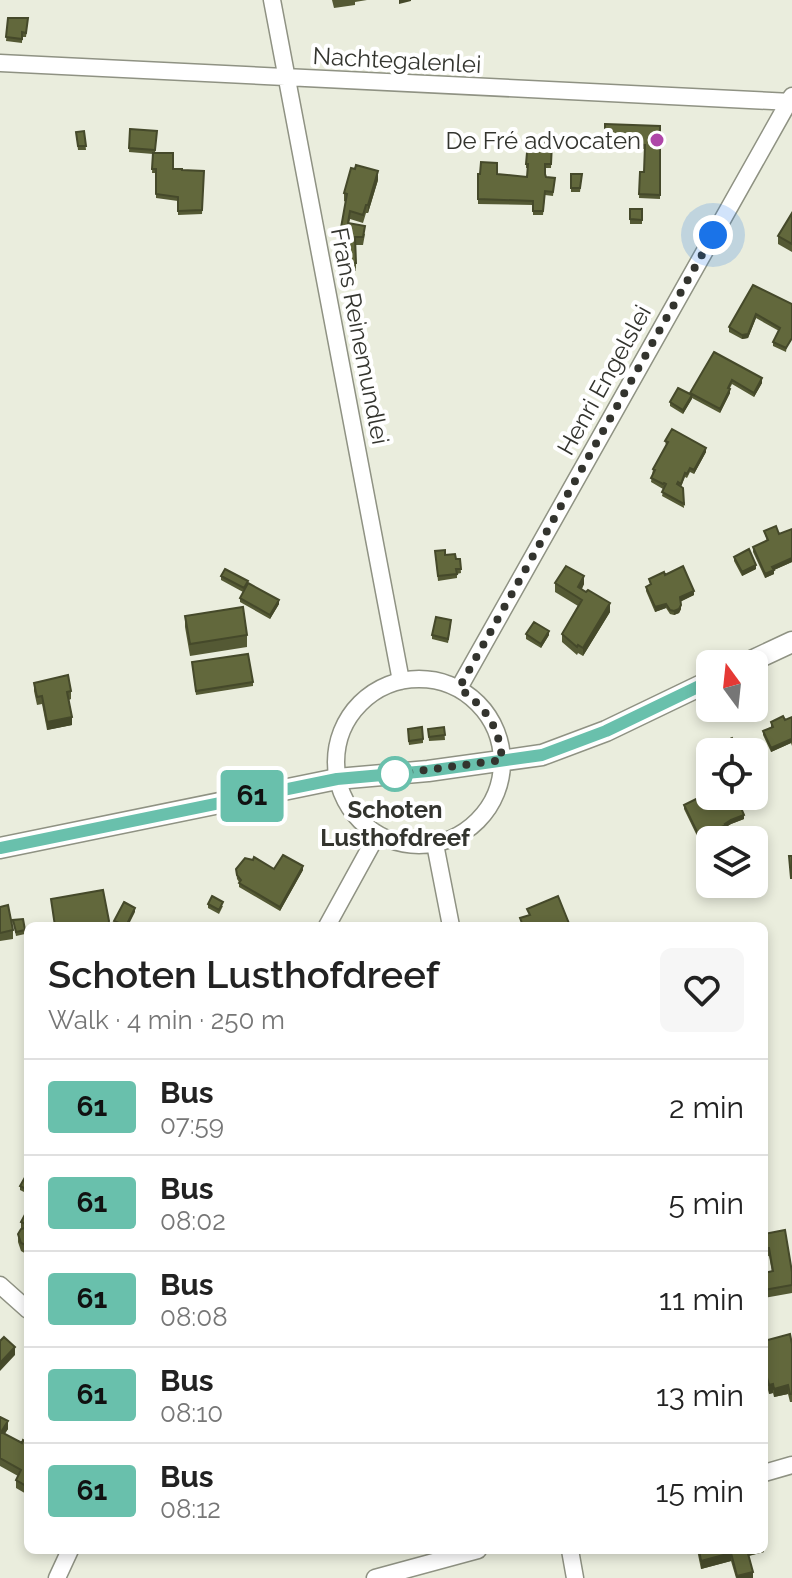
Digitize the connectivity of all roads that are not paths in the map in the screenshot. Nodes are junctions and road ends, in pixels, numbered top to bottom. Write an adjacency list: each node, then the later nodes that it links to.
1 (272, 0): 3 (street, Frans Reinemundlei)
2 (0, 63): 3 (street, Nachtegalenlei)
3 (287, 78): 4 (street, Nachtegalenlei); 7 (street, Frans Reinemundlei)
4 (791, 100): 8 (street, Henri Engelslei)
5 (792, 642): 6 (street)
6 (768, 653)
7 (401, 681): 8 (street); 11 (street)
8 (459, 688): 10 (street)
9 (696, 688): 10 (street)
10 (502, 760): 11 (street); 13 (street)
11 (337, 779): 12 (street); 14 (street)
12 (377, 835): 13 (street); 15 (street)
13 (435, 844): 16 (street)
14 (0, 848)
15 (329, 922)
16 (450, 922)
17 (0, 1285): 18 (street)
18 (24, 1306)
19 (792, 1465): 20 (street)
20 (768, 1472)
21 (68, 1554): 24 (street)
22 (463, 1554): 25 (street)
23 (571, 1554): 26 (street)
24 (57, 1578)
25 (375, 1578)
26 (575, 1578)

